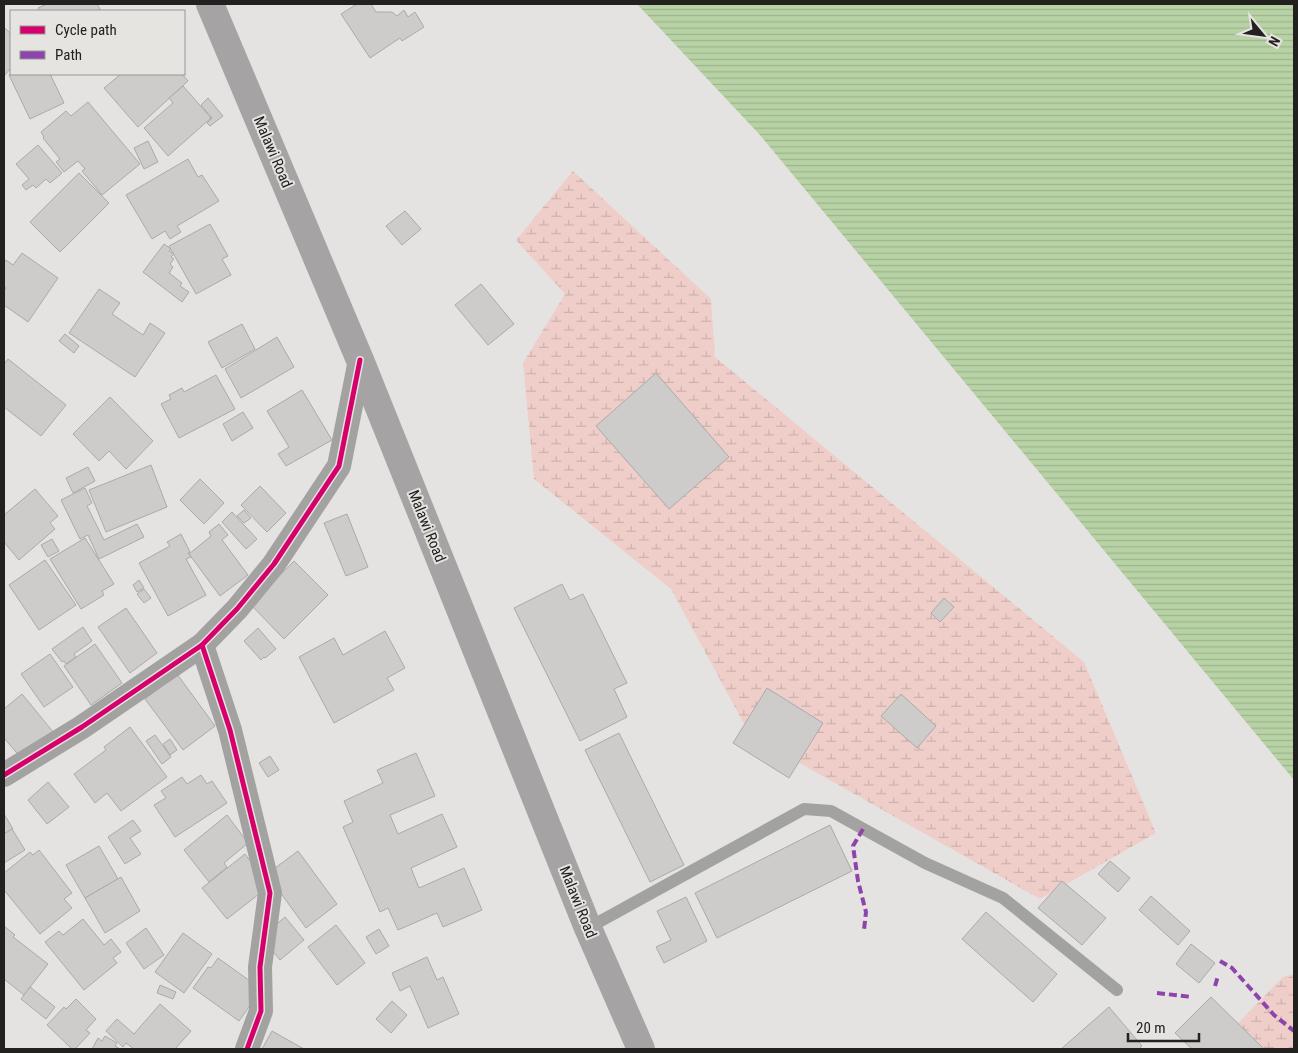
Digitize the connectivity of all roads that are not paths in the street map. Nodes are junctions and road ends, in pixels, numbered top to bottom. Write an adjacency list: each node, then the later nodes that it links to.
1 (210, 4): 2 (main road, Malawi Road)
2 (360, 360): 3 (street); 5 (main road, Malawi Road)
3 (202, 645): 4 (street); 7 (street)
4 (4, 775)
5 (588, 928): 6 (lane); 8 (main road, Malawi Road)
6 (1117, 990)
7 (247, 1049)
8 (641, 1049)

